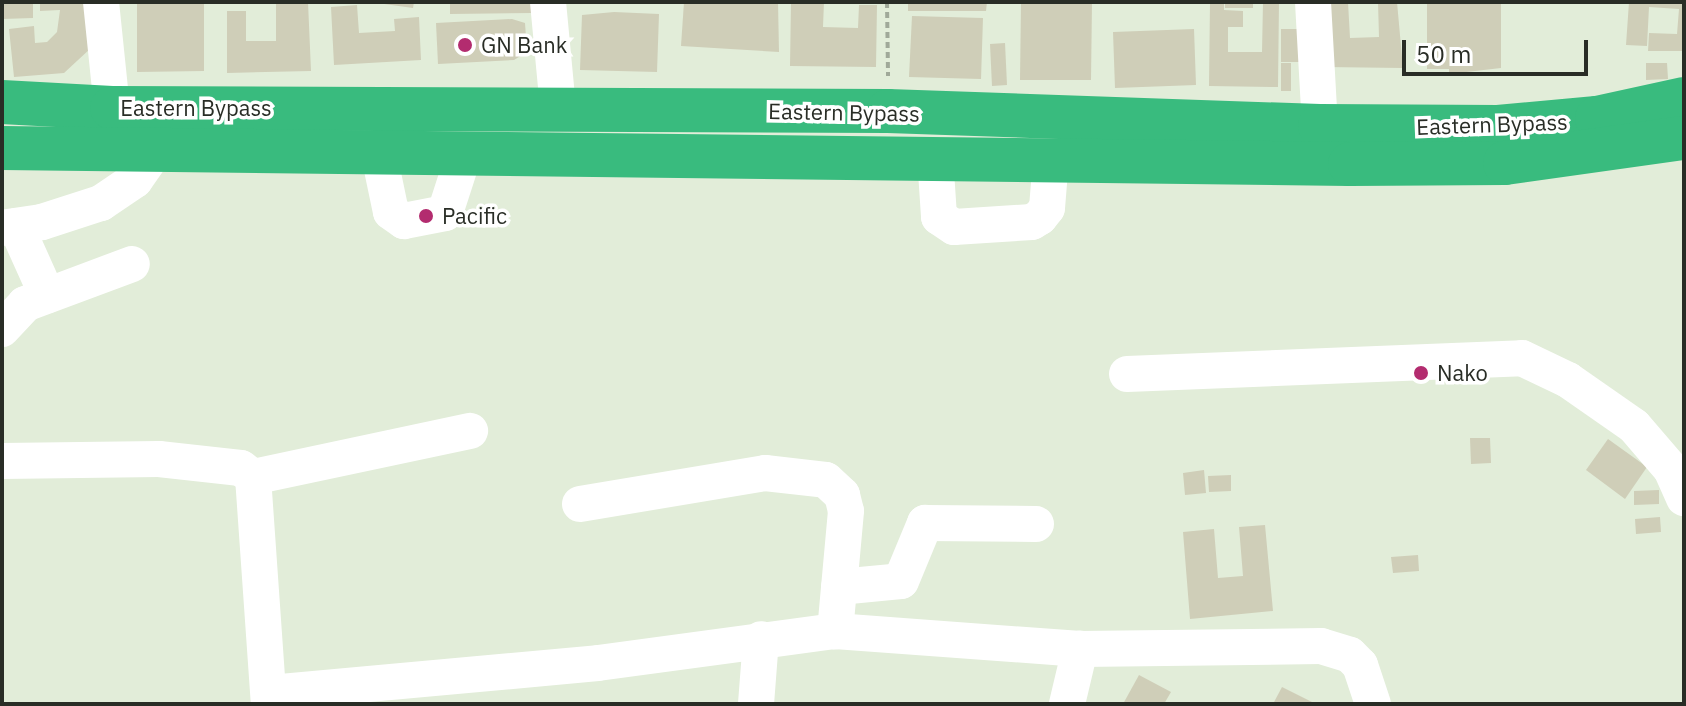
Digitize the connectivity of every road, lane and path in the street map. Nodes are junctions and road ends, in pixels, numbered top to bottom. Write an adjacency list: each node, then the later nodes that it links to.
1 (101, 2): 7 (street)
2 (548, 2): 8 (street)
3 (887, 2): 9 (path)
4 (1313, 2): 10 (street)
5 (1684, 99): 10 (highway, Eastern Bypass)
6 (2, 102): 7 (highway, Eastern Bypass)
7 (112, 108): 8 (highway, Eastern Bypass)
8 (558, 108): 9 (highway, Eastern Bypass)
9 (888, 111): 10 (highway, Eastern Bypass)
10 (1320, 126)
11 (1684, 138): 17 (highway, Eastern Bypass)
12 (2, 148): 13 (highway, Eastern Bypass)
13 (157, 149): 14 (highway, Eastern Bypass); 18 (street)
14 (378, 150): 15 (highway, Eastern Bypass); 15 (street)
15 (465, 151): 16 (highway, Eastern Bypass)
16 (935, 156): 17 (highway, Eastern Bypass); 17 (street)
17 (1051, 158)
18 (9, 227): 20 (street)
19 (132, 264): 20 (street)
20 (47, 295): 21 (street)
21 (2, 329)
22 (1127, 374): 26 (street)
23 (470, 431): 25 (street)
24 (2, 461): 25 (street)
25 (253, 477): 33 (street)
26 (1684, 498)
27 (580, 504): 29 (street)
28 (1036, 524): 29 (street)
29 (839, 587): 30 (street)
30 (835, 631): 31 (street); 32 (street)
31 (761, 639): 33 (street); 34 (street)
32 (1080, 649): 35 (street); 36 (street)
33 (270, 698)
34 (756, 704)
35 (1067, 704)
36 (1373, 704)

